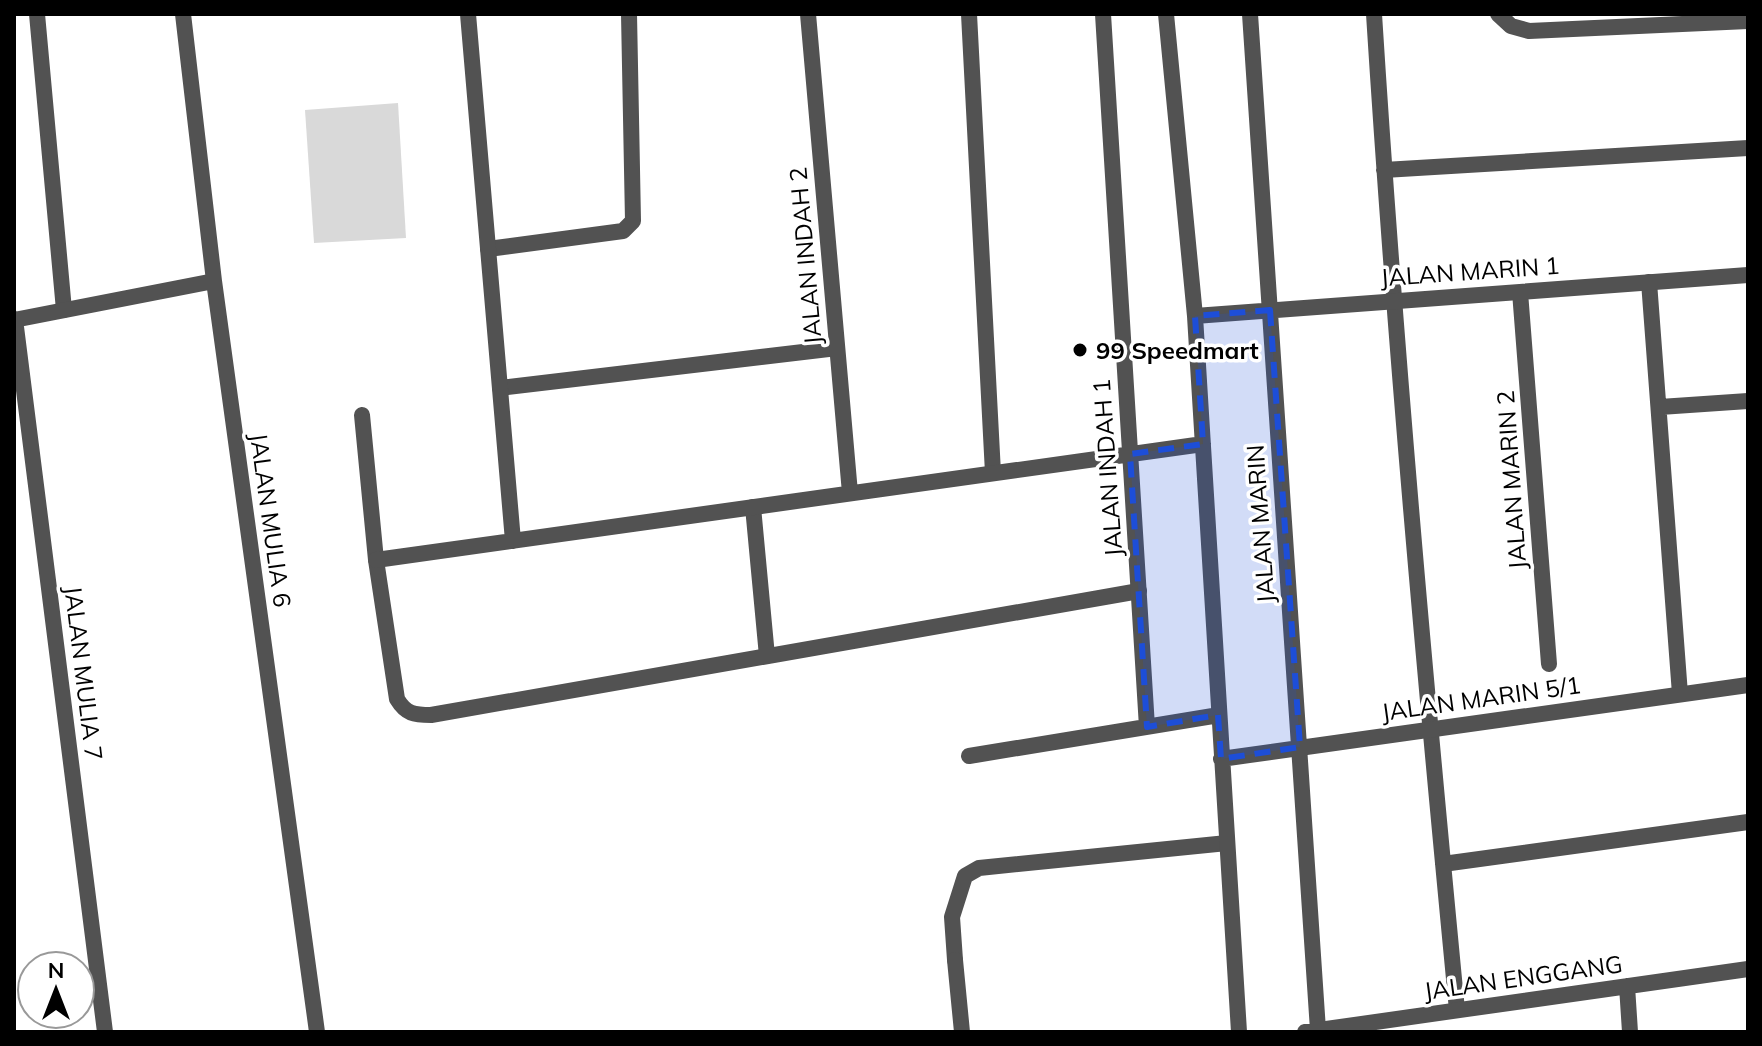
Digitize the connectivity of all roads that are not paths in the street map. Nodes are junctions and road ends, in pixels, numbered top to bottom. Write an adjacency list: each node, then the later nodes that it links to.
1 (37, 14): 21 (street)
2 (183, 14): 17 (street, JALAN MULIA 6)
3 (468, 14): 15 (street)
4 (629, 14): 15 (street)
5 (808, 14): 25 (street, JALAN INDAH 2)
6 (969, 14): 32 (street)
7 (1103, 14): 31 (street, JALAN INDAH 1)
8 (1166, 14): 23 (street)
9 (1250, 14): 22 (street, JALAN MARIN)
10 (1374, 14): 14 (street)
11 (1498, 14): 12 (street)
12 (1748, 21)
13 (1748, 148): 14 (street)
14 (1384, 170): 20 (street)
15 (488, 249): 26 (street)
16 (1748, 275): 18 (street, JALAN MARIN 1)
17 (214, 281): 21 (street); 56 (street, JALAN MULIA 6)
18 (1649, 282): 19 (street, JALAN MARIN 1); 28 (street)
19 (1520, 292): 20 (street, JALAN MARIN 1); 39 (street, JALAN MARIN 2)
20 (1392, 301): 22 (street, JALAN MARIN 1); 44 (street)
21 (64, 310): 24 (street)
22 (1270, 310): 23 (street, JALAN MARIN 1); 45 (street, JALAN MARIN)
23 (1195, 316): 30 (street)
24 (15, 319): 55 (street, JALAN MULIA 7)
25 (837, 348): 26 (street); 33 (street, JALAN INDAH 2)
26 (500, 388): 35 (street)
27 (1748, 401): 28 (street)
28 (1660, 407): 41 (street)
29 (362, 415): 36 (street)
30 (1203, 444): 31 (street); 42 (street)
31 (1130, 454): 32 (street); 37 (street, JALAN INDAH 1)
32 (993, 473): 33 (street)
33 (850, 493): 34 (street)
34 (753, 507): 35 (street); 38 (street)
35 (513, 541): 36 (street)
36 (376, 560): 38 (street)
37 (1139, 591): 38 (street); 43 (street, JALAN INDAH 1)
38 (767, 656)
39 (1549, 664)
40 (1748, 685): 41 (street, JALAN MARIN 5/1)
41 (1680, 694): 44 (street, JALAN MARIN 5/1)
42 (1219, 715): 43 (street); 47 (street)
43 (1147, 727): 46 (street)
44 (1428, 730): 45 (street, JALAN MARIN 5/1); 50 (street)
45 (1300, 747): 47 (street, JALAN MARIN 5/1); 54 (street, JALAN MARIN)
46 (969, 756)
47 (1221, 759): 49 (street)
48 (1748, 822): 50 (street)
49 (1227, 843): 57 (street); 58 (street)
50 (1443, 864): 53 (street)
51 (1748, 969): 52 (street, JALAN ENGGANG)
52 (1627, 986): 53 (street, JALAN ENGGANG); 59 (street)
53 (1457, 1010): 54 (street, JALAN ENGGANG)
54 (1314, 1031)
55 (105, 1032)
56 (317, 1032)
57 (962, 1032)
58 (1239, 1032)
59 (1630, 1032)

